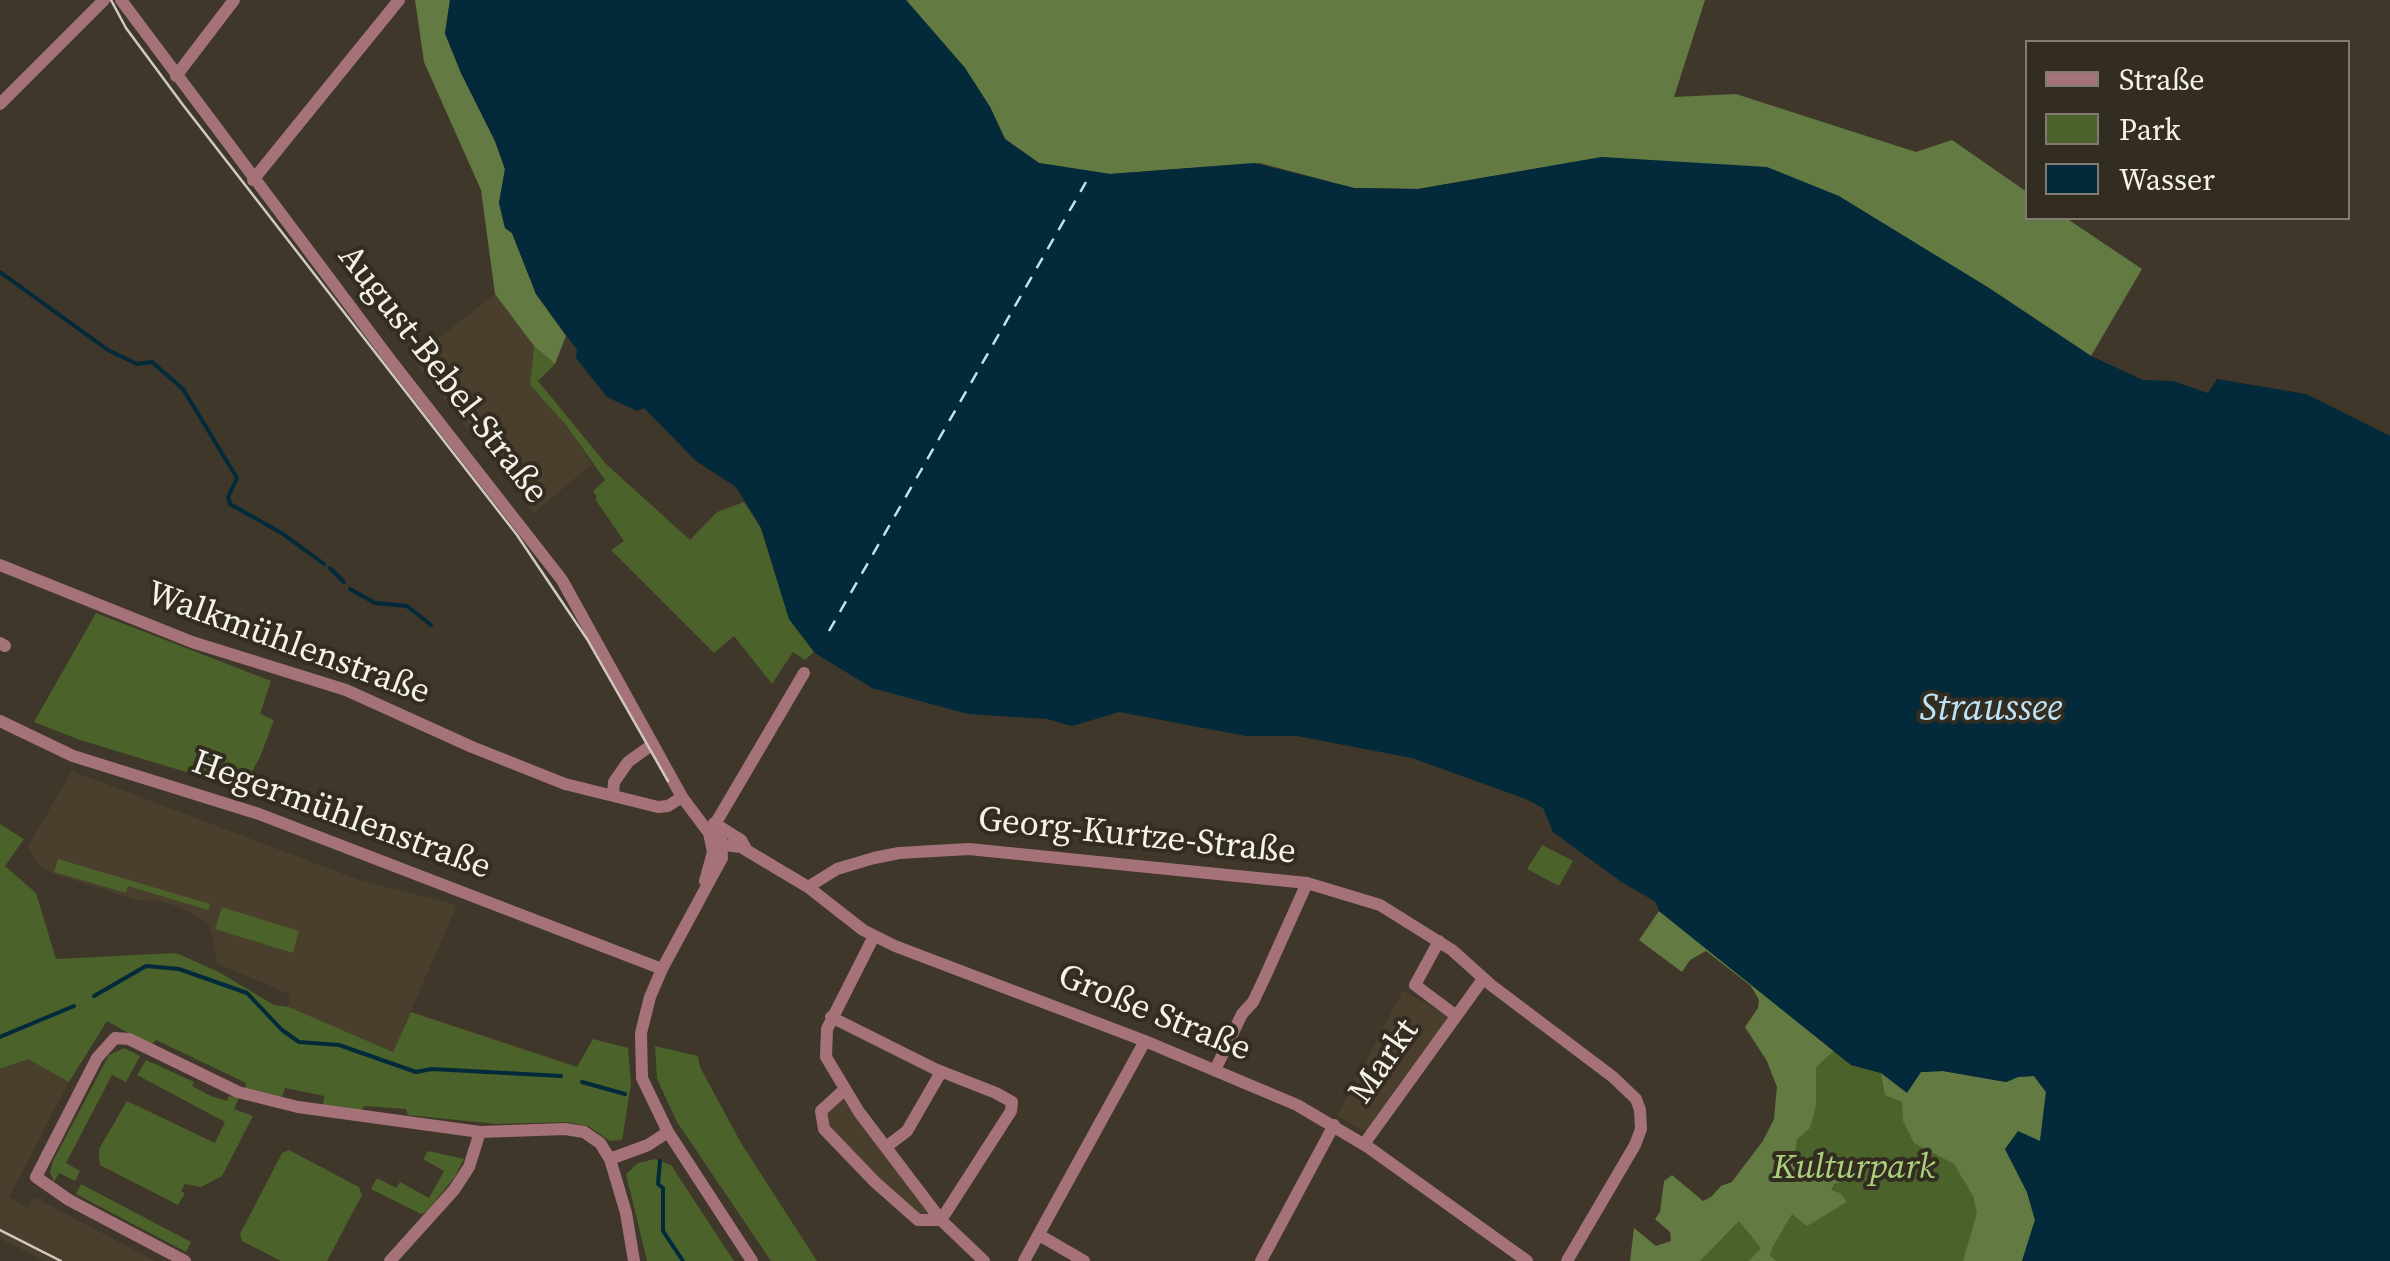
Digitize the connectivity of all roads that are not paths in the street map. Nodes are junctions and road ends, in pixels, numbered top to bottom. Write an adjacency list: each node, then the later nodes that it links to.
1 (121, 0): 5 (street, August-Bebel-Straße)
2 (234, 0): 5 (street)
3 (399, 0): 7 (street)
4 (100, 1): 6 (street)
5 (176, 76): 7 (street, August-Bebel-Straße)
6 (0, 104)
7 (253, 180): 11 (street, August-Bebel-Straße)
8 (0, 565): 12 (street, Walkmühlenstraße)
9 (804, 673): 14 (street)
10 (0, 721): 22 (street, Hegermühlenstraße)
11 (653, 744): 12 (street); 13 (street, August-Bebel-Straße)
12 (613, 794): 13 (street, Walkmühlenstraße)
13 (685, 801): 14 (street, August-Bebel-Straße)
14 (712, 829): 15 (street, August-Bebel-Straße); 16 (street, Große Straße); 19 (street)
15 (722, 845): 16 (street, Große Straße); 19 (street)
16 (746, 850): 18 (street, Große Straße)
17 (1307, 884): 18 (street, Georg-Kurtze-Straße); 21 (street, Georg-Kurtze-Straße); 27 (street)
18 (808, 887): 20 (street, Große Straße)
19 (703, 893): 22 (street)
20 (874, 936): 25 (street); 26 (street, Große Straße)
21 (1440, 940): 23 (street, Georg-Kurtze-Straße); 24 (street, Markt)
22 (662, 968): 32 (street)
23 (1484, 978): 24 (street, Markt); 47 (street, Georg-Kurtze-Straße)
24 (1455, 1015): 33 (street, Markt)
25 (831, 1018): 28 (street); 29 (street)
26 (1146, 1041): 27 (street, Große Straße); 37 (street)
27 (1215, 1070): 30 (street, Große Straße)
28 (941, 1072): 34 (street); 36 (street)
29 (844, 1090): 34 (street); 36 (street)
30 (1334, 1126): 33 (street, Große Straße); 45 (street)
31 (480, 1132): 35 (street); 38 (street); 39 (street)
32 (668, 1132): 35 (street); 41 (street)
33 (1364, 1144): 46 (street, Große Straße)
34 (886, 1147): 36 (street)
35 (610, 1159): 40 (street)
36 (941, 1220): 42 (street)
37 (1039, 1235): 43 (street); 44 (street)
38 (185, 1261)
39 (390, 1261)
40 (634, 1261)
41 (752, 1261)
42 (984, 1261)
43 (1024, 1261)
44 (1084, 1261)
45 (1261, 1261)
46 (1527, 1261)
47 (1567, 1261)

